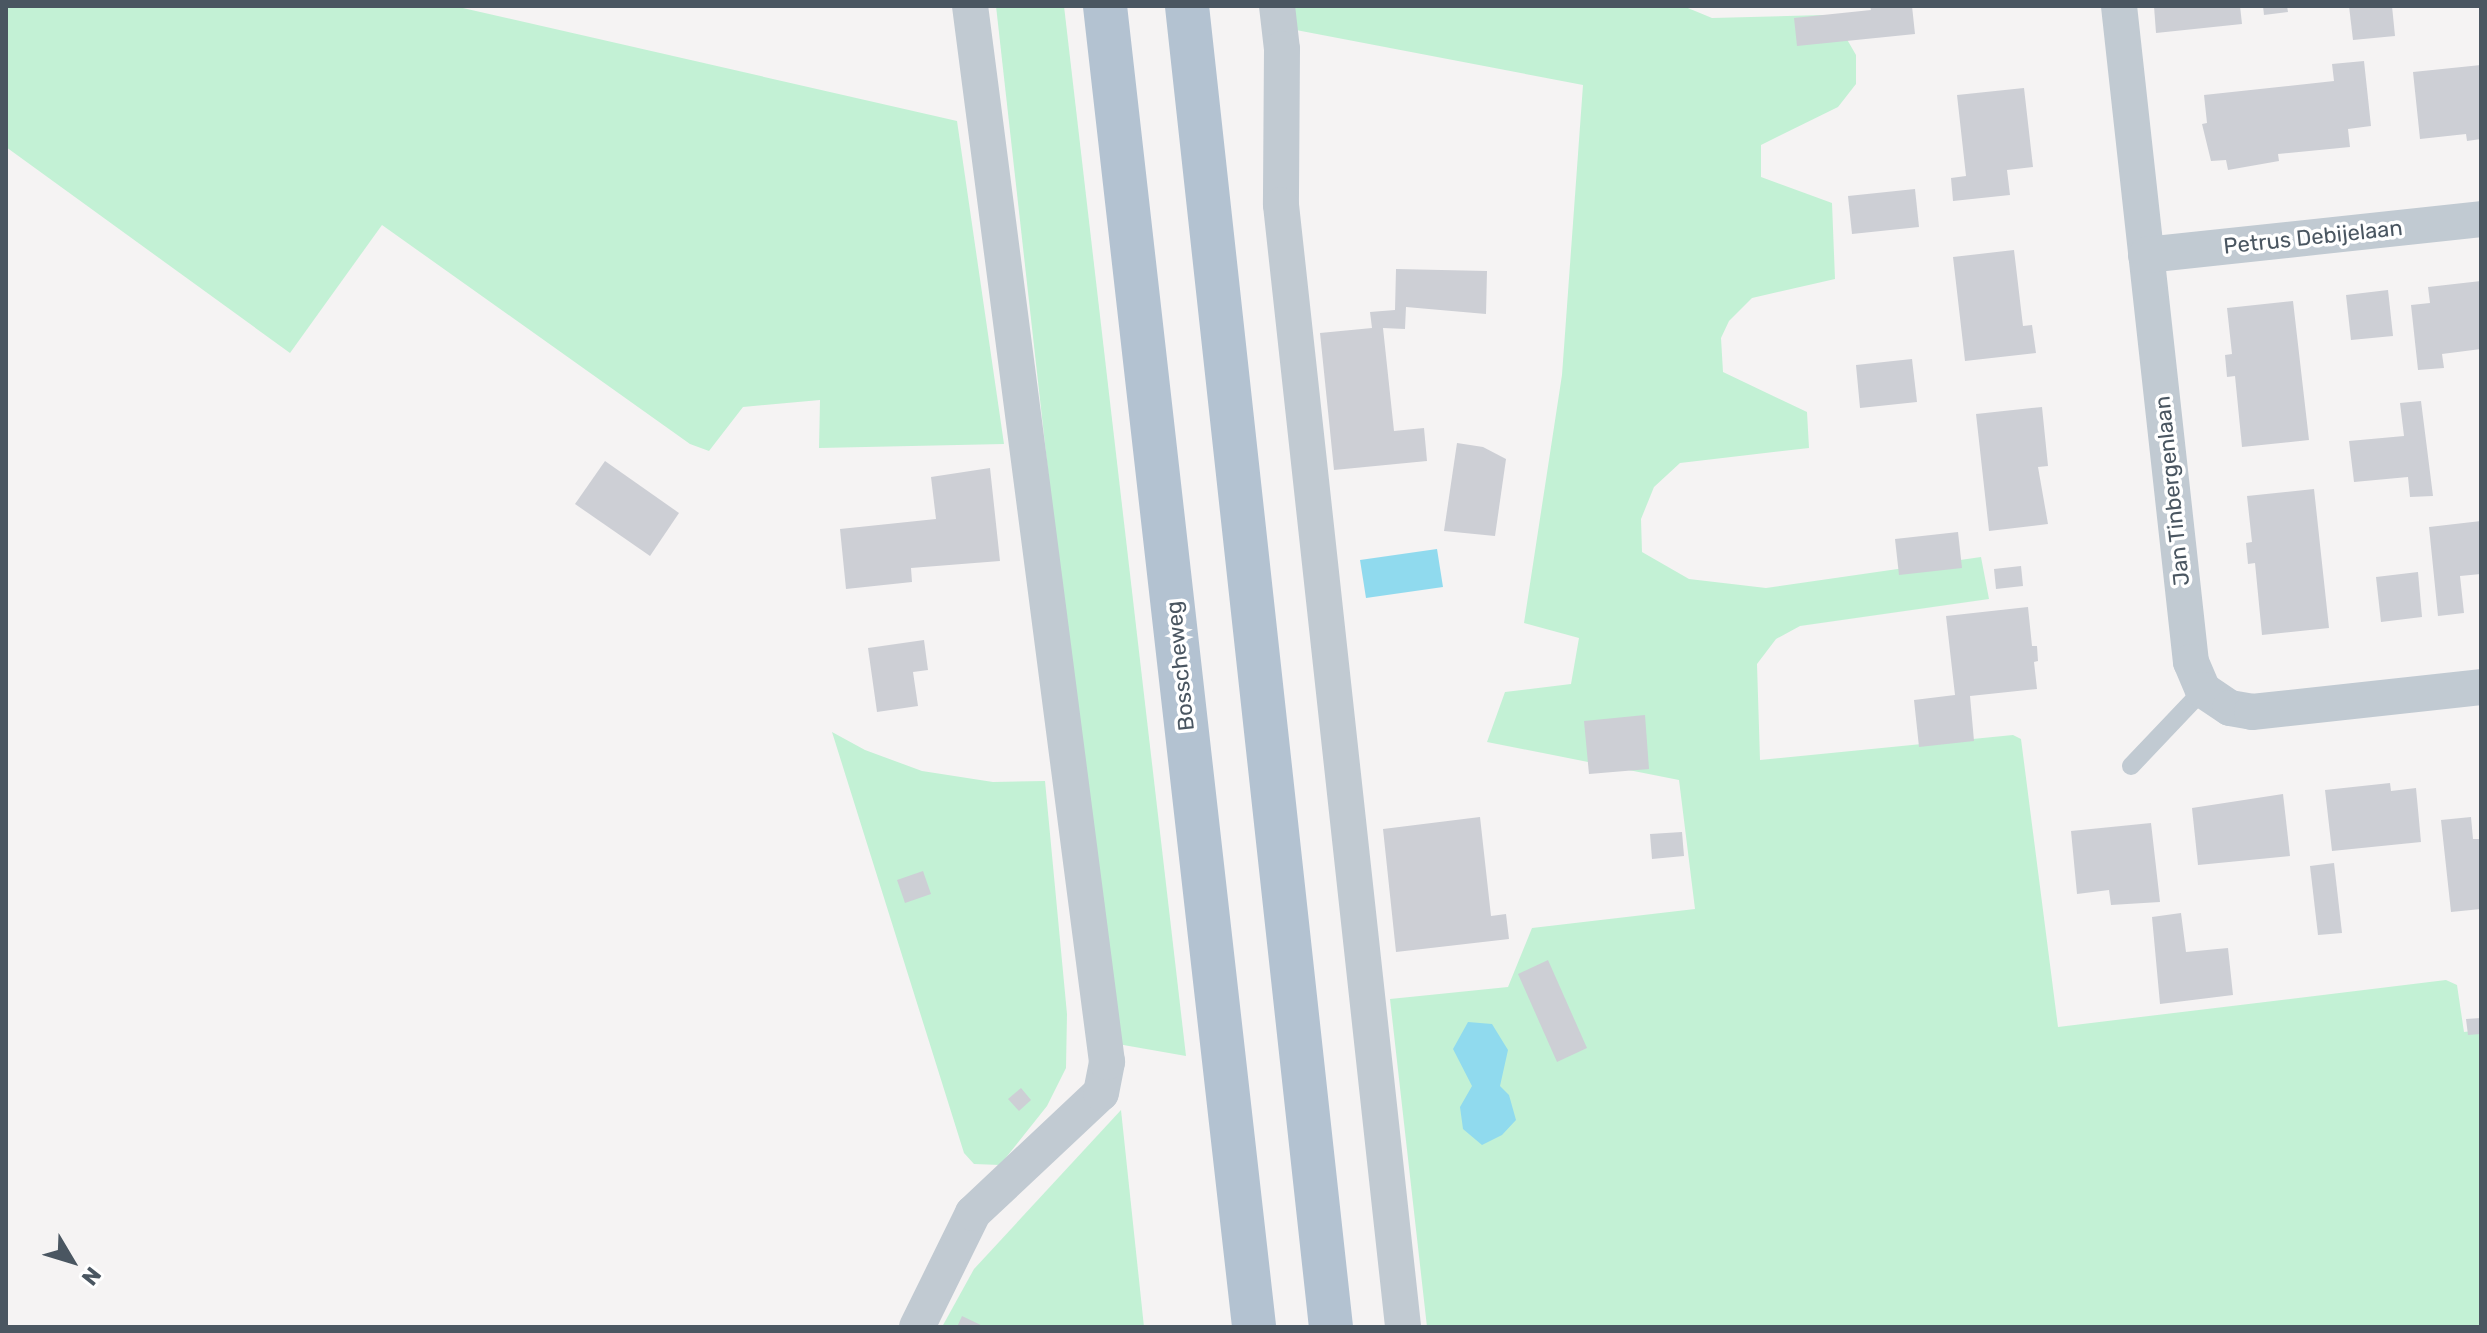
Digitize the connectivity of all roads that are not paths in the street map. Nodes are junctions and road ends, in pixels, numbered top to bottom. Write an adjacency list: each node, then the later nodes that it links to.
1 (970, 6): 11 (street)
2 (1105, 6): 12 (main road, Bosscheweg)
3 (1187, 6): 13 (main road)
4 (1277, 6): 14 (street)
5 (2119, 6): 7 (street, Jan Tinbergenlaan)
6 (2481, 219): 7 (street, Petrus Debijelaan)
7 (2146, 255): 9 (street, Jan Tinbergenlaan)
8 (2481, 687): 9 (street)
9 (2203, 690): 10 (lane)
10 (2131, 766)
11 (917, 1327)
12 (1254, 1327)
13 (1331, 1327)
14 (1403, 1327)

